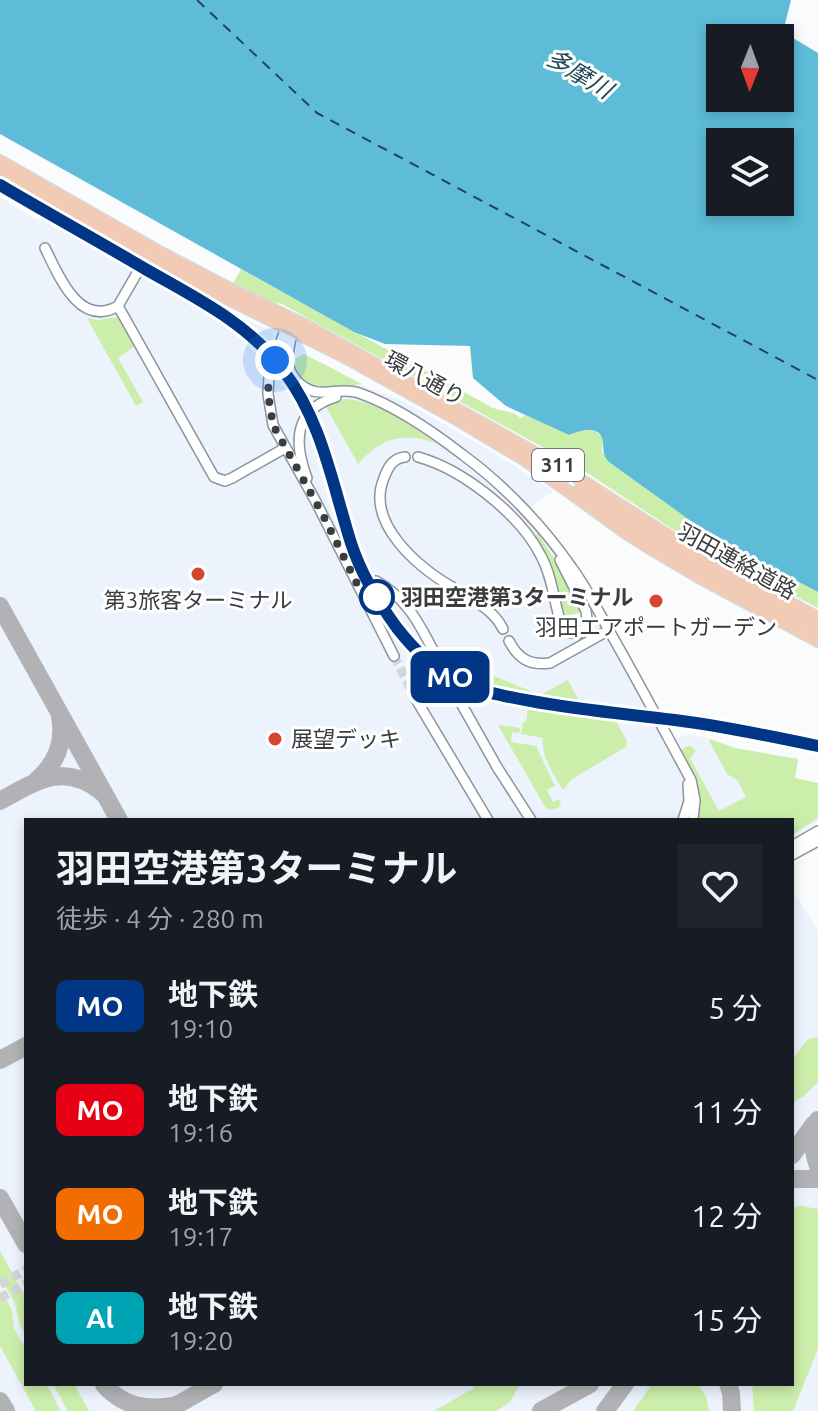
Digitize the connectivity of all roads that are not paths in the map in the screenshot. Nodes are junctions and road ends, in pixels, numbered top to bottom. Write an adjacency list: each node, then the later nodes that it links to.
1 (0, 161): 4 (main road, 環八通り / 311)
2 (0, 172): 4 (main road, 環八通り / 311)
3 (45, 248): 5 (street)
4 (149, 252): 5 (street); 6 (main road, 環八通り / 311); 6 (main road, 環八通り / 311)
5 (118, 306): 8 (street)
6 (291, 326): 7 (street); 8 (street); 11 (main road, 環八通り / 311); 12 (main road, 環八通り / 311)
7 (368, 398): 13 (street); 16 (street)
8 (285, 448): 13 (street)
9 (405, 457): 21 (street)
10 (418, 457): 16 (street)
11 (526, 461): 14 (main road); 24 (main road, 環八通り / 311)
12 (559, 466): 14 (main road); 19 (main road, 環八通り / 311)
13 (315, 500): 15 (street)
14 (637, 527): 20 (main road, 羽田連絡道路)
15 (333, 534): 17 (street); 26 (street)
16 (549, 539): 22 (street)
17 (341, 546)
18 (376, 581): 25 (street)
19 (818, 618)
20 (818, 628)
21 (503, 629)
22 (609, 630): 23 (street); 31 (street)
23 (509, 641)
24 (818, 641)
25 (435, 654)
26 (394, 656)
27 (441, 666): 28 (street)
28 (454, 692)
29 (414, 696): 32 (street)
30 (462, 705): 33 (street)
31 (685, 769): 34 (street); 35 (street)
32 (487, 818)
33 (530, 818)
34 (684, 818)
35 (693, 818)
36 (818, 831): 38 (street)
37 (818, 841): 39 (street)
38 (794, 845)
39 (794, 854)

